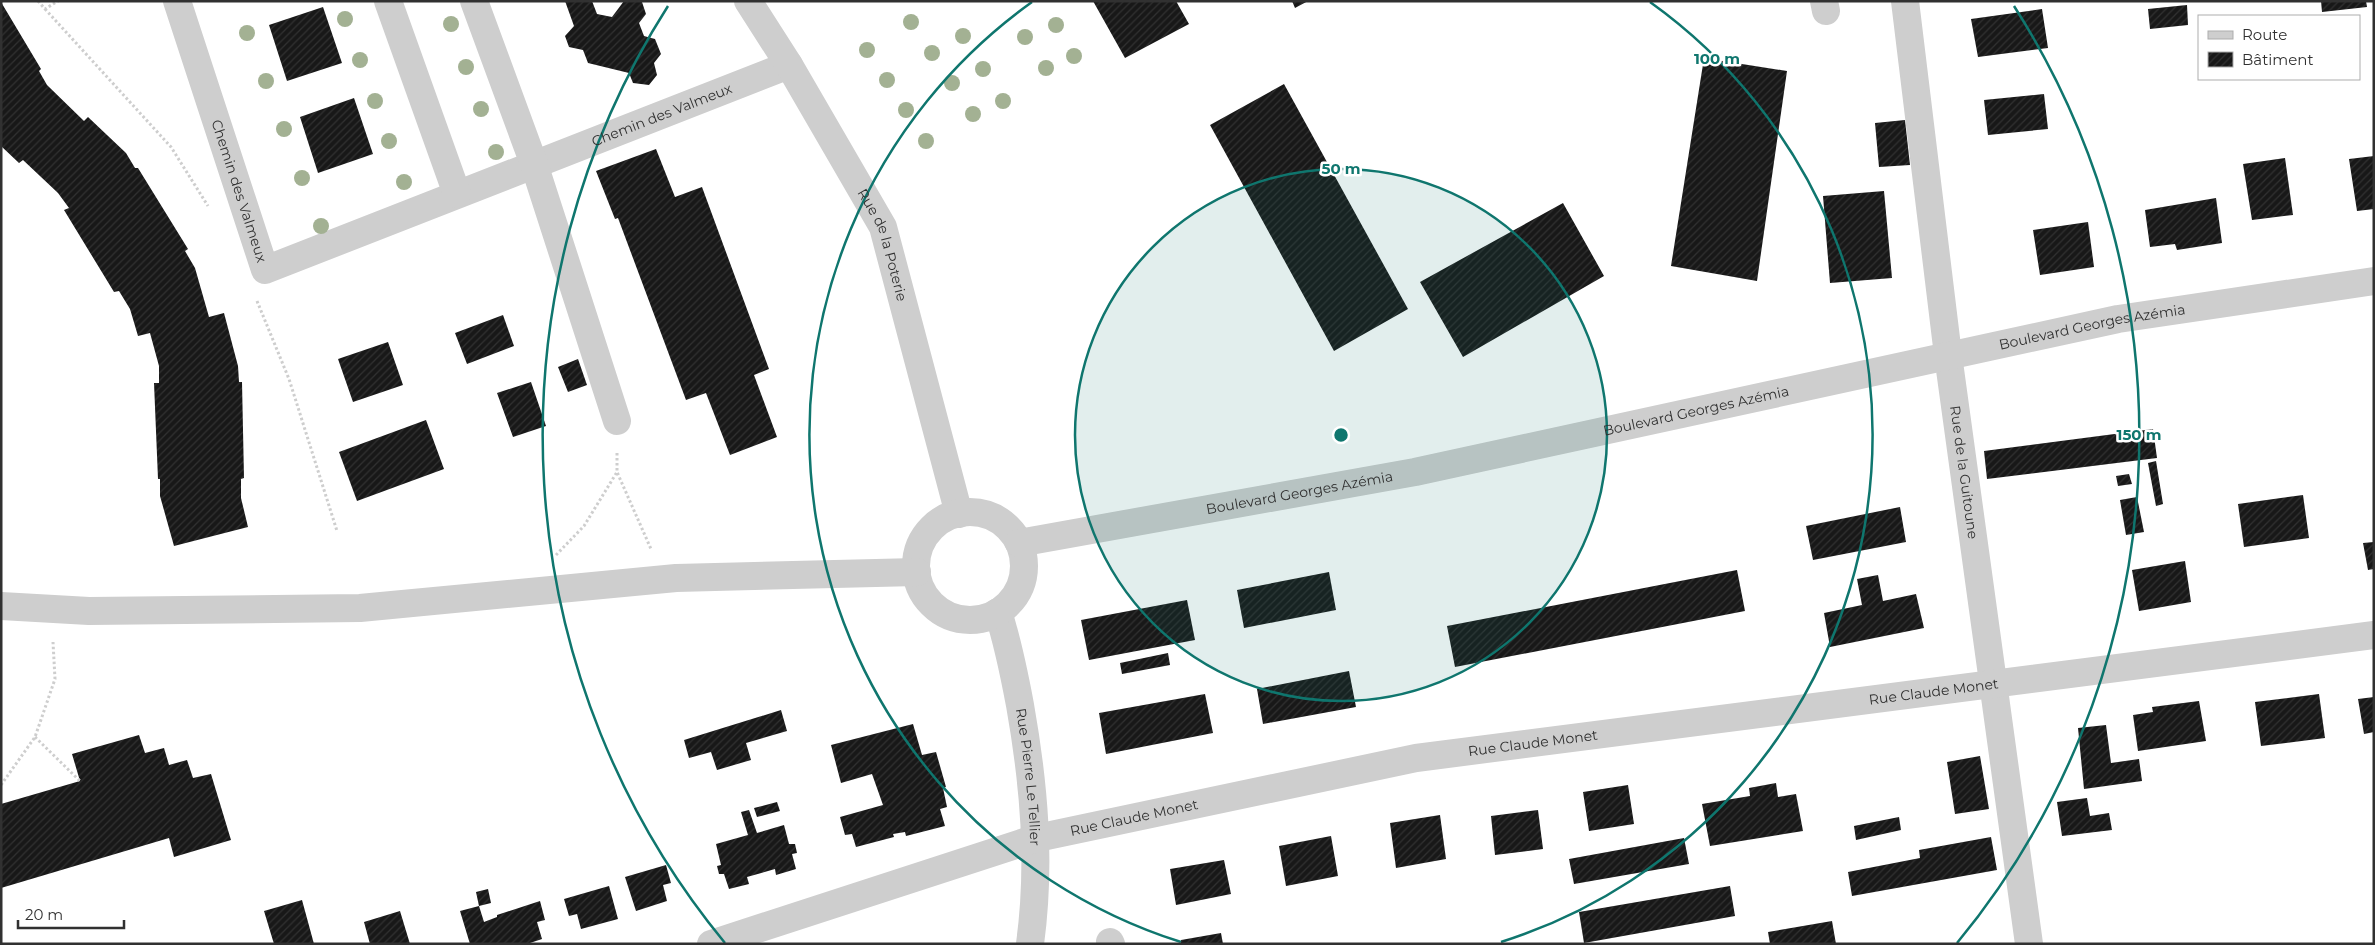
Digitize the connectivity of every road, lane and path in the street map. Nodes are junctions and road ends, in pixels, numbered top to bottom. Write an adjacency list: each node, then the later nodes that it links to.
1 (38, 1): 8 (path)
2 (58, 1): 8 (path)
3 (177, 1): 11 (street, Chemin des Valmeux)
4 (388, 1): 11 (street)
5 (474, 1): 10 (street)
6 (748, 1): 9 (street, Rue de la Poterie)
7 (1905, 1): 15 (street, Rue de la Guitoune)
8 (45, 9): 12 (path)
9 (789, 65): 10 (street, Chemin des Valmeux); 18 (street, Rue de la Poterie)
10 (534, 164): 11 (street, Chemin des Valmeux); 16 (street)
11 (457, 194)
12 (211, 211)
13 (2374, 281): 15 (street, Boulevard Georges Azémia)
14 (256, 299): 19 (path)
15 (1948, 355): 20 (street, Boulevard Georges Azémia); 28 (street, Rue de la Guitoune)
16 (617, 421): 17 (path)
17 (617, 472): 22 (path); 23 (path)
18 (959, 514): 20 (street); 21 (street)
19 (338, 531)
20 (1019, 543): 26 (street)
21 (917, 572): 22 (street); 26 (street)
22 (665, 579): 23 (street)
23 (522, 592): 25 (street)
24 (1, 606): 25 (street)
25 (50, 609): 29 (path)
26 (998, 612): 32 (street, Rue Pierre Le Tellier)
27 (2374, 635): 28 (street, Rue Claude Monet)
28 (1993, 684): 32 (street, Rue Claude Monet); 35 (street, Rue de la Guitoune)
29 (35, 737): 30 (path); 31 (path)
30 (80, 781)
31 (1, 785)
32 (1037, 838): 33 (street, Rue Claude Monet); 34 (street, Rue Pierre Le Tellier)
33 (711, 944)
34 (1030, 944)
35 (2029, 944)

